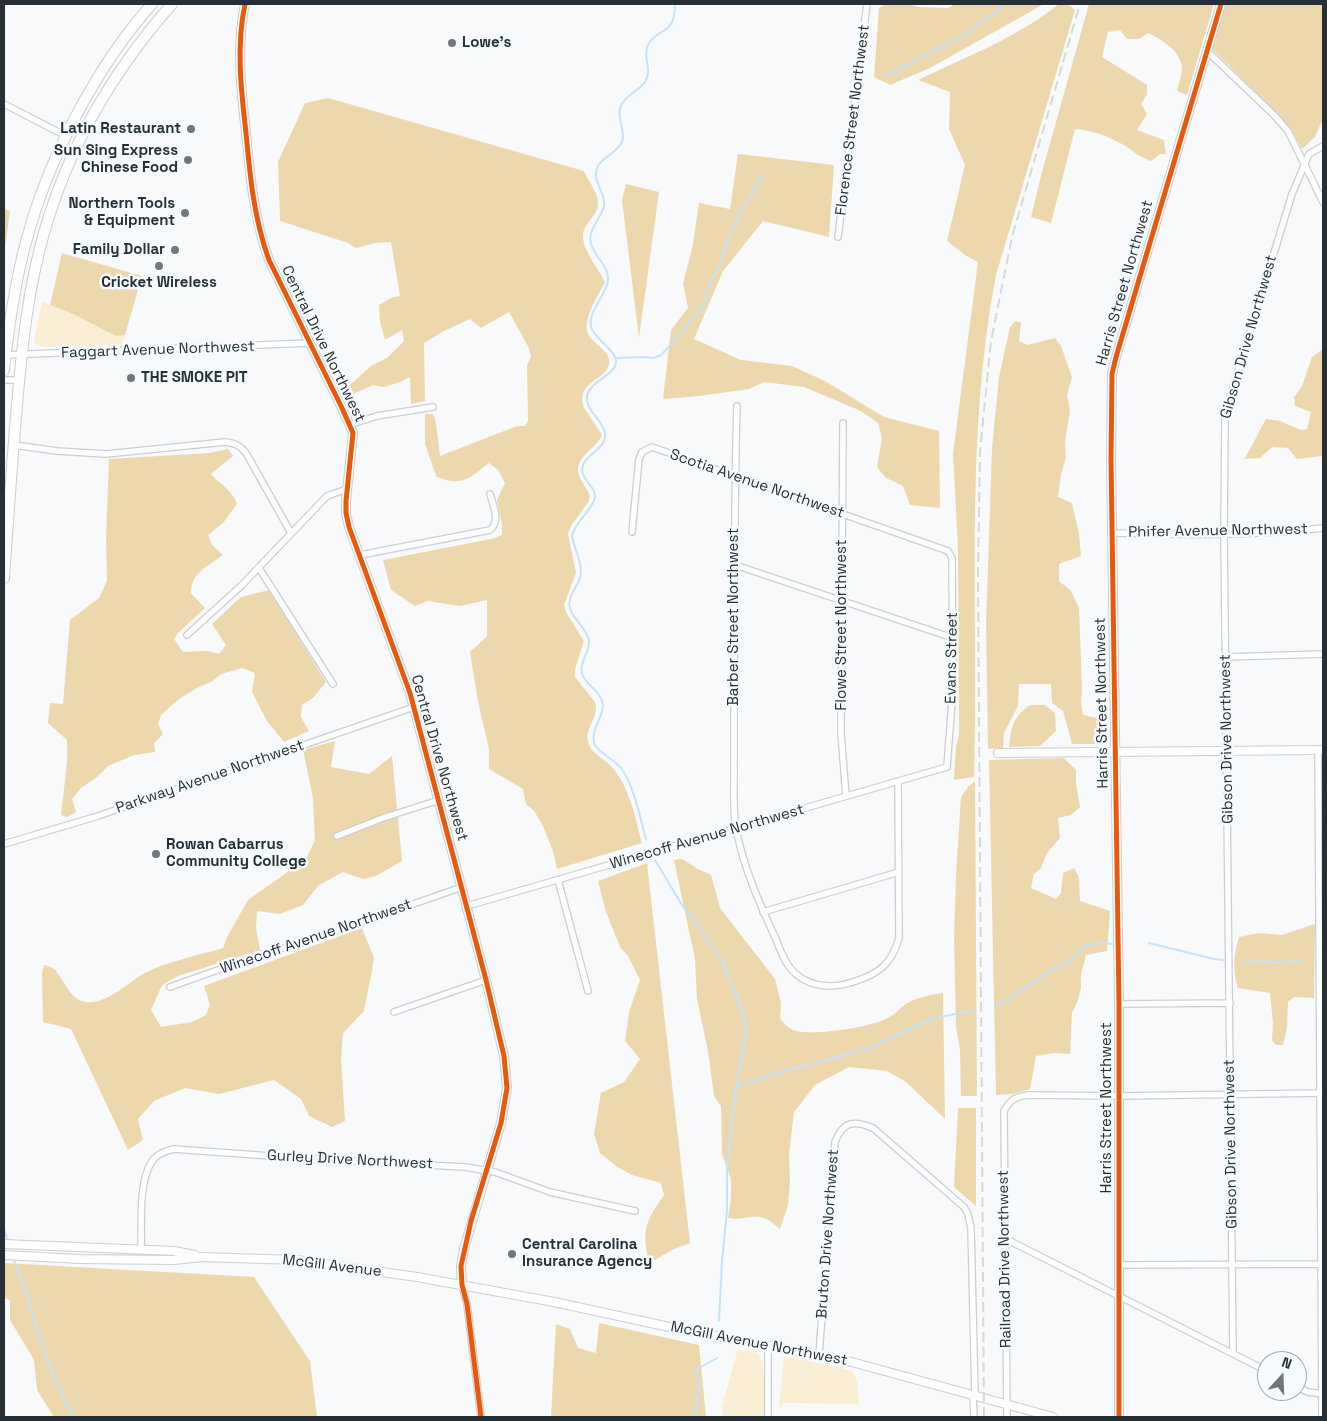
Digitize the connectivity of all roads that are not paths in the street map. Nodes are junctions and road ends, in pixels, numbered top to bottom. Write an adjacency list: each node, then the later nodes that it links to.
1 (152, 4): 8 (highway)
2 (172, 4): 9 (highway)
3 (245, 4): 14 (street, Central Drive Northwest)
4 (867, 4): 13 (street, Florence Street Northwest)
5 (1221, 4): 6 (street, Harris Street Northwest)
6 (1207, 51): 11 (street); 32 (street, Harris Street Northwest)
7 (4, 104): 8 (street)
8 (68, 132): 9 (highway); 15 (highway)
9 (81, 138): 16 (highway)
10 (1323, 146): 11 (street, Gibson Drive Northwest)
11 (1304, 164): 12 (street); 33 (street, Gibson Drive Northwest)
12 (1323, 202)
13 (838, 237)
14 (310, 343): 16 (street, Faggart Avenue Northwest); 23 (street, Central Drive Northwest)
15 (5, 355): 16 (street, Faggart Avenue Northwest); 17 (highway)
16 (22, 355): 19 (highway)
17 (4, 370)
18 (4, 380): 19 (street)
19 (19, 380): 24 (highway)
20 (737, 406): 25 (street, Barber Street Northwest)
21 (433, 407): 23 (street)
22 (843, 423): 28 (street, Flowe Street Northwest)
23 (349, 425): 26 (street, Central Drive Northwest)
24 (14, 445): 31 (street); 38 (highway)
25 (735, 476): 28 (street, Scotia Avenue Northwest); 30 (street, Scotia Avenue Northwest); 36 (street, Barber Street Northwest)
26 (347, 489): 31 (street); 35 (street, Central Drive Northwest)
27 (490, 494): 35 (street)
28 (842, 514): 34 (street, Scotia Avenue Northwest); 40 (street, Flowe Street Northwest)
29 (1323, 528): 33 (street, Phifer Avenue Northwest)
30 (632, 532)
31 (291, 533): 37 (street)
32 (1113, 533): 33 (street, Phifer Avenue Northwest); 49 (street, Harris Street Northwest)
33 (1224, 533): 44 (street, Gibson Drive Northwest)
34 (948, 551): 42 (street, Evans Street)
35 (360, 555): 46 (street, Central Drive Northwest)
36 (735, 565): 40 (street); 55 (street, Barber Street Northwest)
37 (259, 568): 41 (street); 45 (street)
38 (4, 570): 39 (highway)
39 (4, 578)
40 (842, 601): 42 (street); 53 (street, Flowe Street Northwest)
41 (187, 635)
42 (953, 638): 51 (street, Evans Street)
43 (1323, 654): 44 (street)
44 (1226, 657): 48 (street, Gibson Drive Northwest)
45 (333, 684)
46 (414, 707): 54 (street, Central Drive Northwest); 57 (street, Parkway Avenue Northwest)
47 (1321, 750): 48 (street); 63 (street)
48 (1228, 751): 49 (street); 67 (street, Gibson Drive Northwest)
49 (1115, 753): 50 (street); 68 (street, Harris Street Northwest)
50 (998, 754)
51 (947, 767): 52 (street, Winecoff Avenue Northwest)
52 (898, 781): 53 (street, Winecoff Avenue Northwest); 58 (street, Barber Street Northwest)
53 (846, 796): 55 (street, Winecoff Avenue Northwest)
54 (439, 800): 56 (street); 60 (street, Central Drive Northwest)
55 (736, 828): 59 (street, Winecoff Avenue Northwest); 62 (street, Barber Street Northwest)
56 (337, 836)
57 (4, 844)
58 (899, 872): 62 (street); 62 (street, Barber Street Northwest)
59 (558, 880): 61 (street, Winecoff Avenue Northwest); 66 (street)
60 (462, 887): 61 (street, Central Drive Northwest); 65 (street, Winecoff Avenue Northwest)
61 (467, 906): 64 (street, Central Drive Northwest)
62 (763, 912)
63 (1321, 928): 70 (street)
64 (486, 980): 69 (street); 73 (street, Central Drive Northwest)
65 (170, 987)
66 (588, 991)
67 (1230, 1003): 68 (street); 71 (street, Gibson Drive Northwest)
68 (1119, 1004): 72 (street, Harris Street Northwest)
69 (394, 1012)
70 (1322, 1093): 71 (street); 83 (street)
71 (1230, 1094): 72 (street); 82 (street, Gibson Drive Northwest)
72 (1119, 1096): 75 (street, Railroad Drive Northwest); 84 (street, Harris Street Northwest)
73 (487, 1170): 74 (street, Gurley Drive Northwest); 78 (street, Gurley Drive Northwest); 85 (street, Central Drive Northwest)
74 (635, 1211)
75 (1004, 1238): 86 (street); 94 (street, Railroad Drive Northwest)
76 (4, 1244): 77 (street)
77 (126, 1248): 78 (street); 80 (street)
78 (141, 1249): 81 (street)
79 (4, 1255): 80 (street)
80 (55, 1256): 81 (street)
81 (202, 1257): 85 (street, McGill Avenue)
82 (1232, 1264): 83 (street); 84 (street); 88 (street, Gibson Drive Northwest)
83 (1322, 1264): 92 (street)
84 (1119, 1265): 86 (street, Harris Street Northwest)
85 (462, 1285): 87 (street, McGill Avenue Northwest); 95 (street, Central Drive Northwest)
86 (1119, 1295): 88 (street); 100 (street, Harris Street Northwest)
87 (768, 1344): 89 (street, McGill Avenue Northwest); 96 (street)
88 (1233, 1353): 90 (street)
89 (819, 1355): 93 (street, McGill Avenue Northwest); 93 (street, Bruton Drive Northwest)
90 (1257, 1366)
91 (1307, 1392): 92 (street)
92 (1323, 1394): 101 (street)
93 (974, 1395): 94 (street, McGill Avenue Northwest); 97 (street, Bruton Drive Northwest)
94 (1007, 1405): 98 (street, Railroad Drive Northwest); 99 (street, McGill Avenue Northwest)
95 (481, 1417)
96 (768, 1417)
97 (974, 1417)
98 (1007, 1417)
99 (1054, 1417)
100 (1119, 1417)
101 (1322, 1417)

